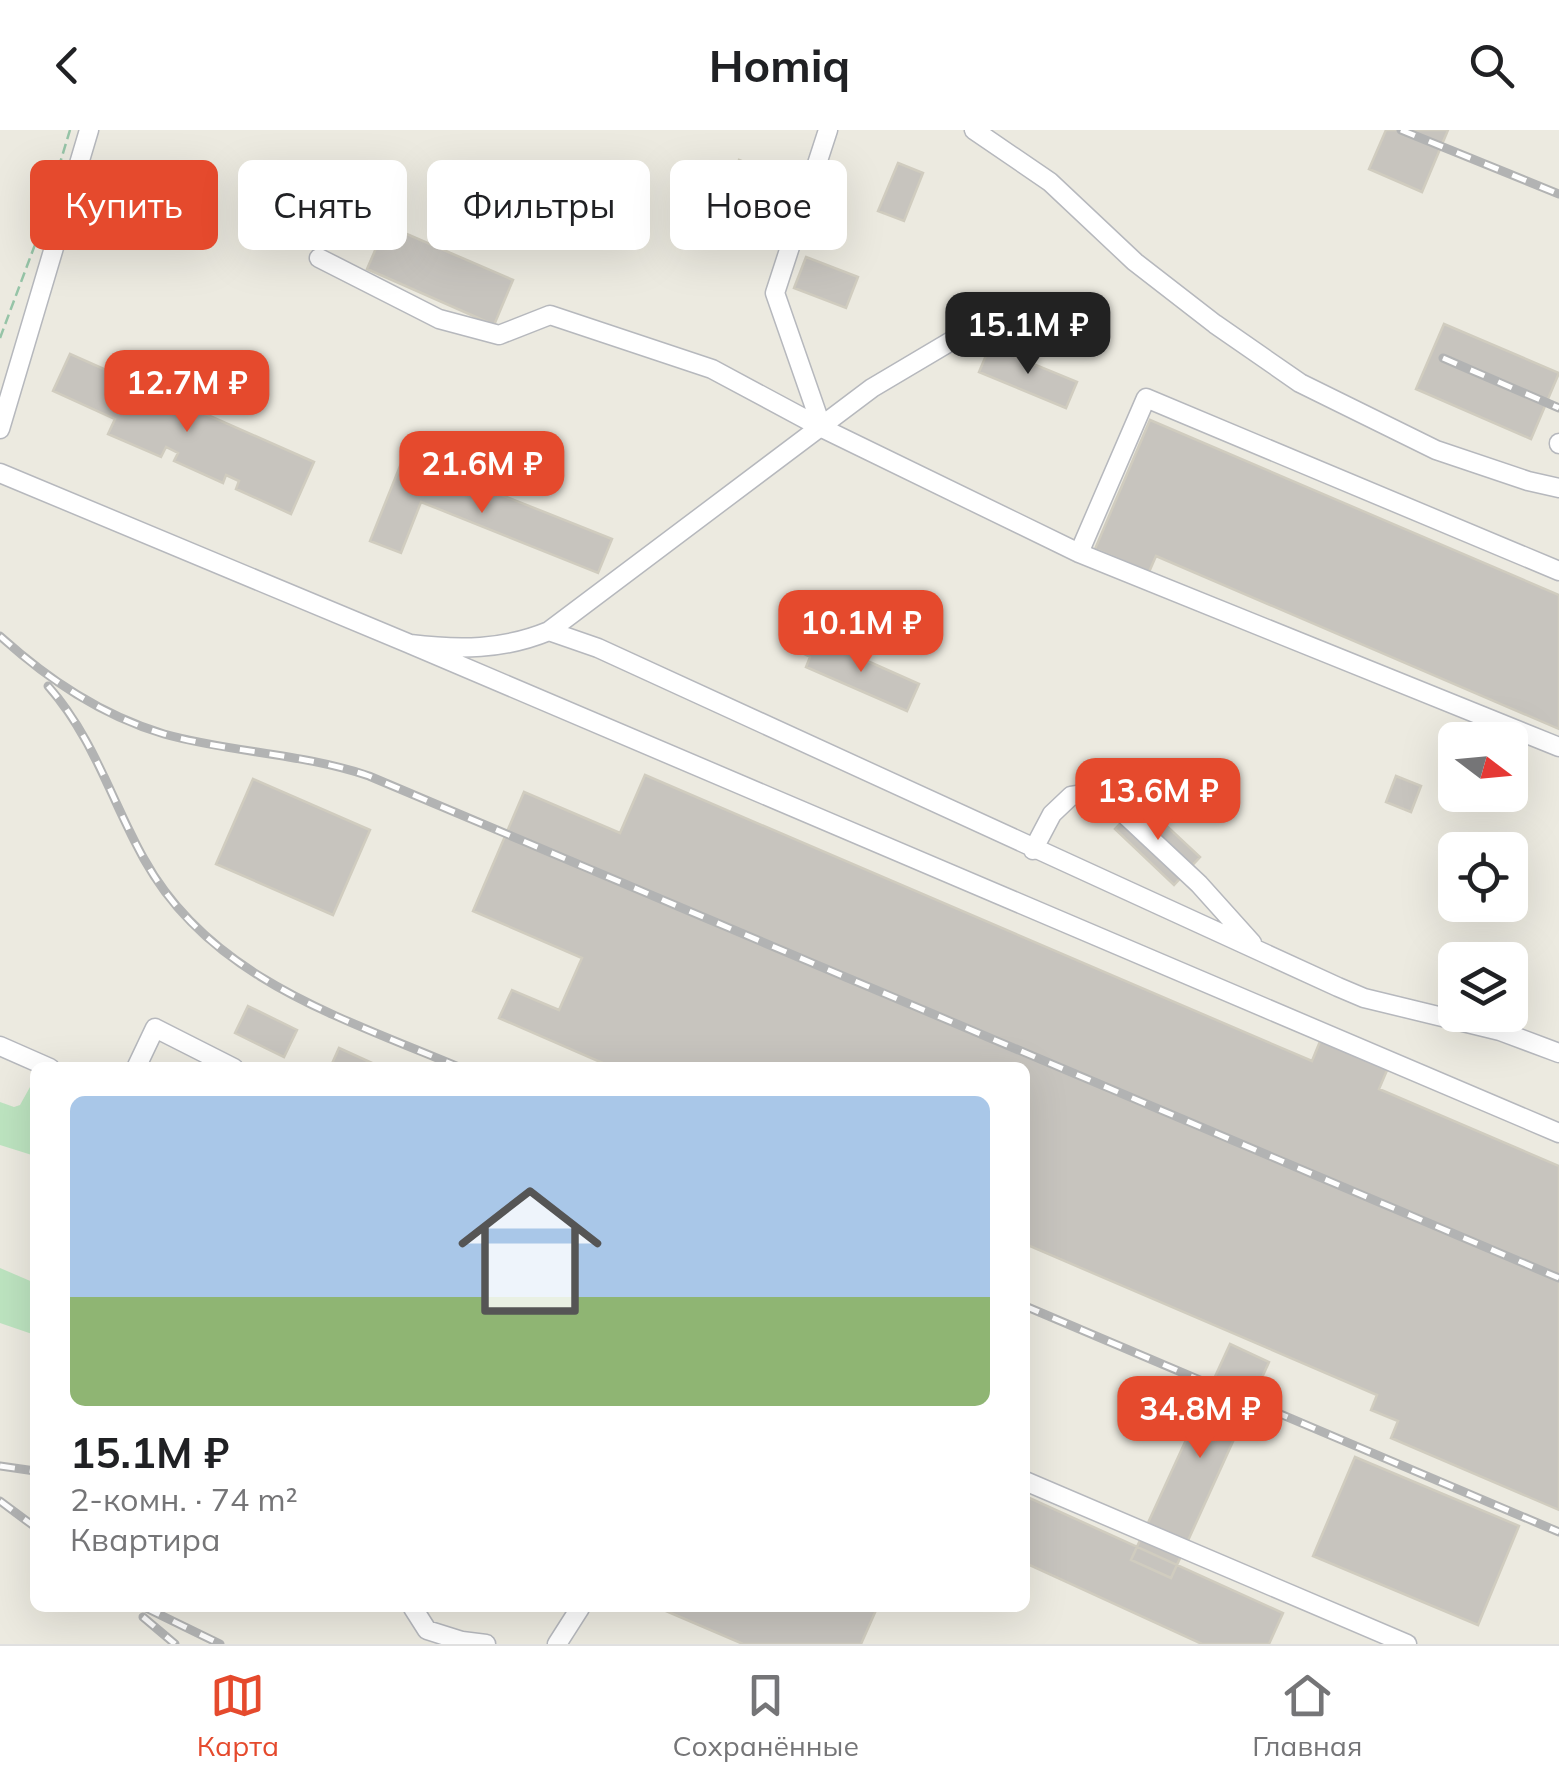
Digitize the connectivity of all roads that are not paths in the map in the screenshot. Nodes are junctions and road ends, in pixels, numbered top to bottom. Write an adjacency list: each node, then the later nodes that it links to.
1 (89, 130): 7 (lane)
2 (828, 130): 6 (lane)
3 (974, 130): 9 (lane)
4 (319, 258): 6 (lane)
5 (1012, 304): 6 (lane)
6 (822, 428): 10 (lane); 12 (lane)
7 (0, 429)
8 (0, 474): 13 (lane)
9 (1559, 488)
10 (1079, 553): 11 (lane); 14 (lane)
11 (1559, 570)
12 (549, 631): 13 (lane); 15 (lane)
13 (410, 644): 22 (lane)
14 (1559, 747)
15 (1033, 850): 16 (lane); 16 (lane)
16 (1259, 950): 18 (lane)
17 (0, 1046): 19 (lane)
18 (1559, 1053)
19 (36, 1062)
20 (139, 1062): 21 (lane)
21 (222, 1062)
22 (1559, 1133)
23 (1030, 1483): 28 (lane)
24 (415, 1612): 26 (lane)
25 (578, 1612): 27 (lane)
26 (486, 1644)
27 (558, 1644)
28 (1407, 1644)

